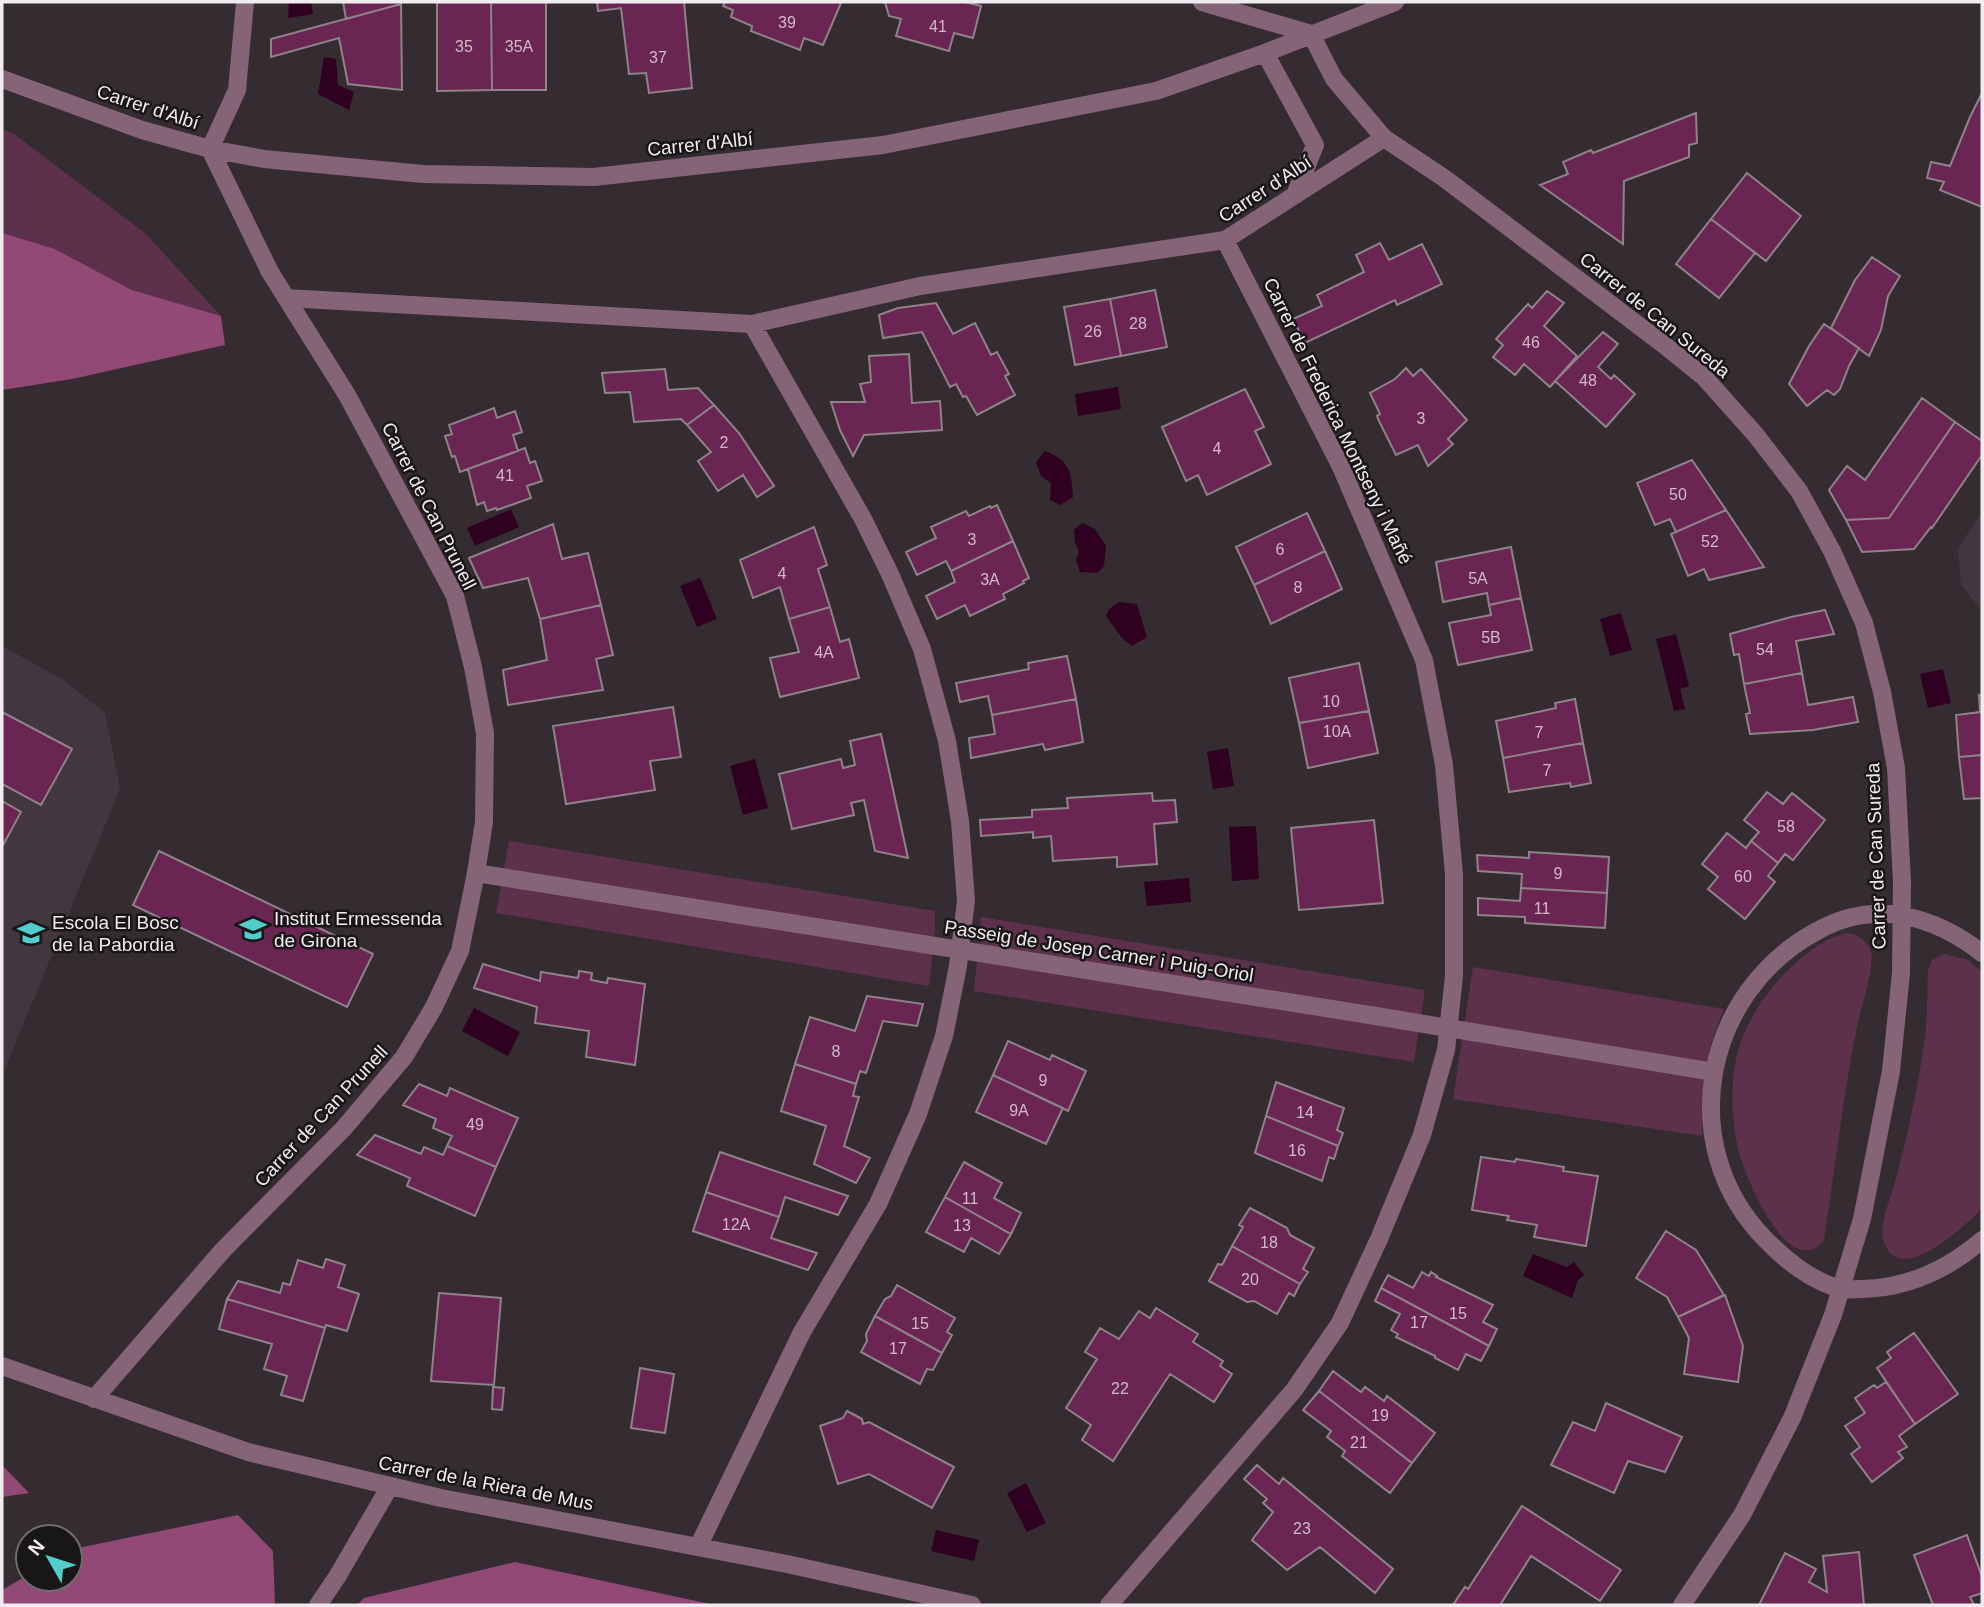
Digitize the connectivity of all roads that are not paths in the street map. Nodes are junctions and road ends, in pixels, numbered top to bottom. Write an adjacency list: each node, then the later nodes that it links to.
1 (244, 2): 8 (street)
2 (1202, 2): 4 (street)
3 (1395, 2): 4 (street, Carrer d'Albí)
4 (1311, 34): 5 (street, Carrer d'Albí); 7 (street, Carrer de Can Sureda)
5 (1265, 53): 8 (street, Carrer d'Albí); 9 (street)
6 (2, 79): 8 (street, Carrer d'Albí)
7 (1384, 138): 9 (street, Carrer d'Albí); 14 (street, Carrer de Can Sureda)
8 (210, 149): 11 (street, Carrer de Can Prunell)
9 (1295, 195): 10 (street, Carrer d'Albí)
10 (1225, 240): 12 (street, Carrer d'Albí); 17 (street, Carrer de Frederica Montseny i Mañé)
11 (286, 298): 12 (street, Carrer d'Albí); 13 (street, Carrer de Can Prunell)
12 (752, 324): 15 (street)
13 (477, 873): 15 (street, Passeig de Josep Carner i Puig-Oriol); 22 (street, Carrer de Can Prunell)
14 (1902, 915): 16 (street); 18 (street); 20 (street, Carrer de Can Sureda)
15 (960, 950): 17 (street, Passeig de Josep Carner i Puig-Oriol); 24 (street)
16 (1982, 953)
17 (1449, 1028): 18 (street, Passeig de Josep Carner i Puig-Oriol); 27 (street, Carrer de Frederica Montseny i Mañé)
18 (1714, 1072): 20 (street)
19 (1982, 1240): 20 (street)
20 (1842, 1289): 28 (street, Carrer de Can Sureda)
21 (2, 1366): 22 (street, Carrer de la Riera de Mus)
22 (94, 1399): 23 (street, Carrer de la Riera de Mus)
23 (390, 1486): 24 (street, Carrer de la Riera de Mus); 25 (street)
24 (698, 1547): 26 (street, Carrer de la Riera de Mus)
25 (318, 1605)
26 (972, 1605)
27 (1109, 1605)
28 (1682, 1605)

